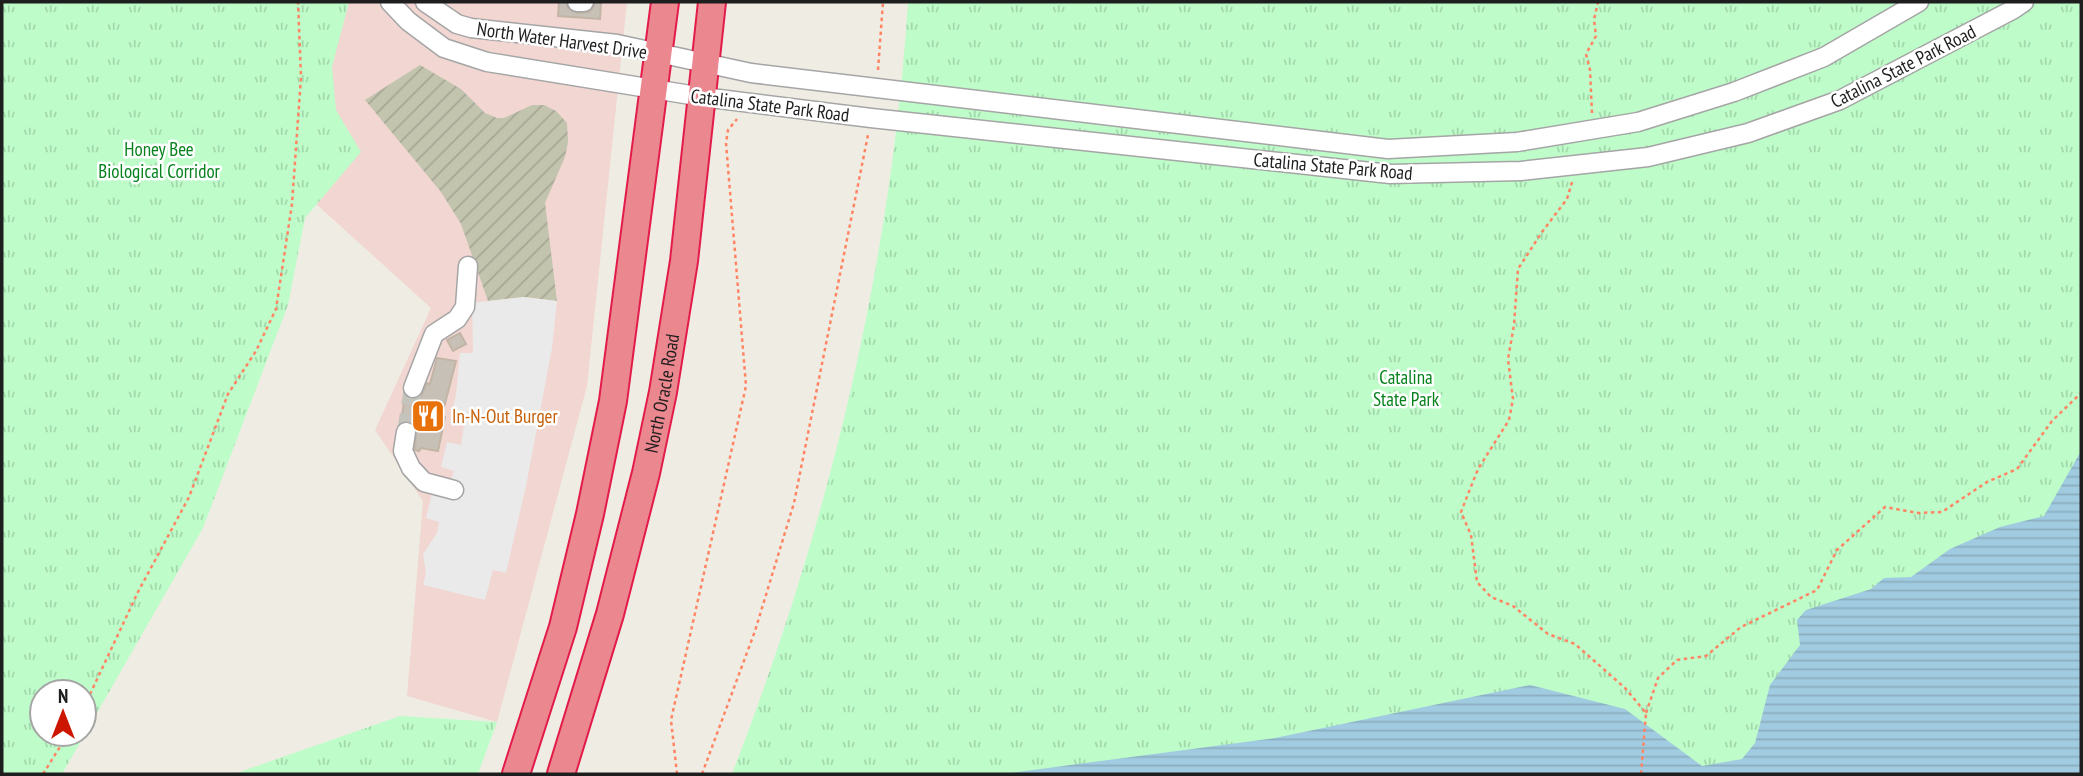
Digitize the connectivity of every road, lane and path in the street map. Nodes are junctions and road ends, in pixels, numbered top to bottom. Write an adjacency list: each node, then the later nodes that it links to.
1 (298, 2): 28 (path)
2 (390, 2): 15 (street, North Water Harvest Drive)
3 (425, 2): 12 (street, North Water Harvest Drive)
4 (577, 2): 5 (street)
5 (584, 2)
6 (665, 2): 12 (highway)
7 (712, 2): 13 (highway, North Oracle Road)
8 (883, 2): 14 (path)
9 (1598, 2): 21 (path)
10 (1919, 2): 21 (street, Catalina State Park Road)
11 (2024, 2): 22 (street, Catalina State Park Road)
12 (660, 53): 13 (street, North Water Harvest Drive); 15 (highway)
13 (706, 63): 14 (street, Catalina State Park Road); 17 (highway, North Oracle Road)
14 (876, 88): 16 (street, Catalina State Park Road)
15 (655, 89): 17 (street, Catalina State Park Road); 32 (highway)
16 (907, 91): 20 (street); 21 (street, Catalina State Park Road)
17 (702, 97): 18 (street, Catalina State Park Road); 33 (highway, North Oracle Road)
18 (740, 102): 19 (street, Catalina State Park Road); 34 (path)
19 (871, 118): 20 (street, Catalina State Park Road); 35 (path)
20 (904, 122): 22 (street, Catalina State Park Road)
21 (1589, 130)
22 (1577, 165): 29 (path)
23 (468, 266): 24 (street)
24 (413, 388)
25 (2081, 393): 29 (path)
26 (406, 432): 27 (street)
27 (454, 490)
28 (98, 678)
29 (1646, 713): 36 (path)
30 (59, 748): 31 (path)
31 (43, 774)
32 (516, 774)
33 (561, 774)
34 (677, 774)
35 (702, 774)
36 (1642, 774)

